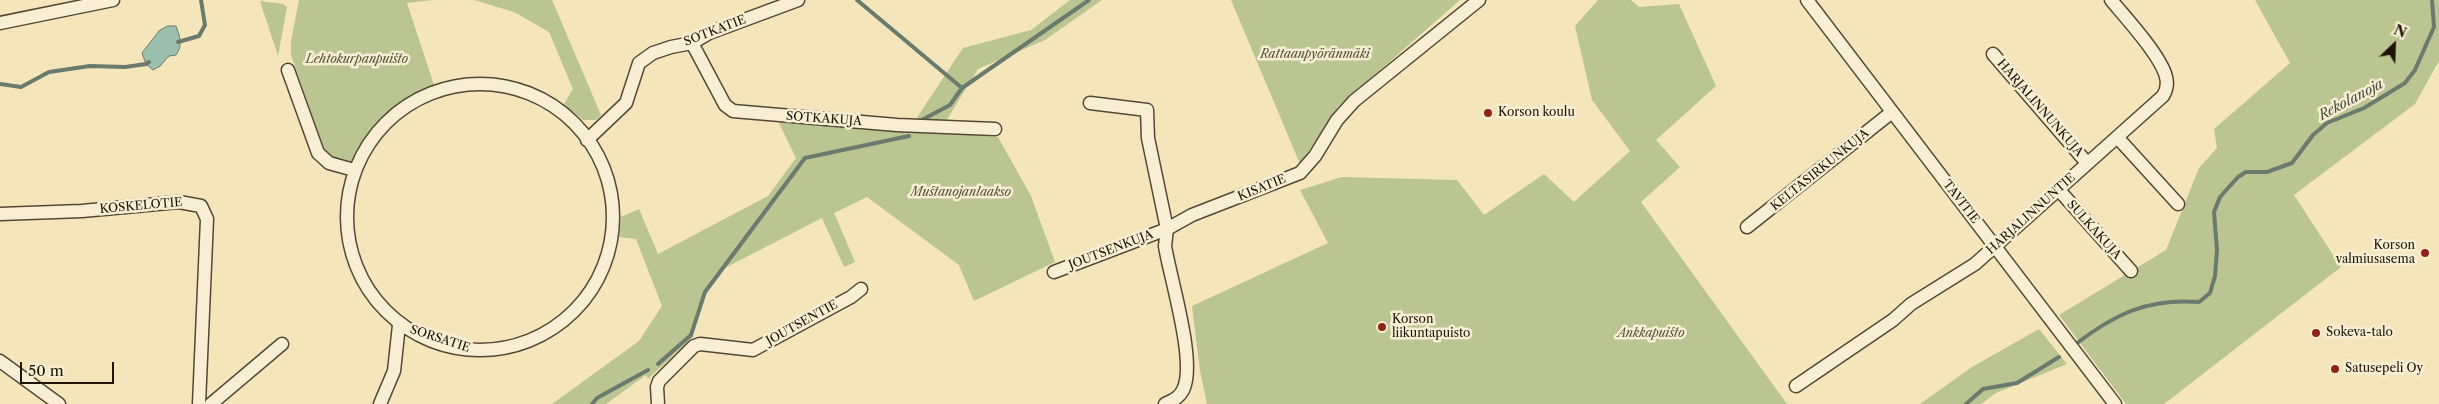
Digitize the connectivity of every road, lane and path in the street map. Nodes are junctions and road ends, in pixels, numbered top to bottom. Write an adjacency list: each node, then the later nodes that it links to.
1 (113, 0): 6 (street)
2 (798, 0): 7 (street, SOTKATIE)
3 (1479, 0): 21 (street, KISATIE)
4 (2111, 0): 13 (street, HARJALINNUNTIE)
5 (1813, 2): 11 (street, TAVITIE)
6 (0, 22)
7 (692, 43): 12 (street, SOTKAKUJA); 14 (street, SOTKATIE)
8 (1993, 54): 15 (street, HARJALINNUNKUJA)
9 (288, 70): 16 (street)
10 (1090, 103): 21 (street)
11 (1892, 112): 20 (street, KELTASIRKUNKUJA); 22 (street, TAVITIE)
12 (995, 129)
13 (2117, 137): 15 (street, HARJALINNUNTIE); 18 (street)
14 (588, 140): 16 (street, SORSATIE); 26 (street, SORSATIE)
15 (2087, 163): 17 (street, HARJALINNUNTIE)
16 (354, 170): 26 (street, SORSATIE)
17 (2058, 189): 22 (street, HARJALINNUNTIE); 23 (street, SULKAKUJA)
18 (2178, 204)
19 (0, 214): 31 (street, KOSKELOTIE)
20 (1747, 227)
21 (1167, 229): 24 (street, JOUTSENKUJA); 35 (street)
22 (1994, 246): 29 (street, HARJALINNUNTIE); 36 (street, TAVITIE)
23 (2131, 271)
24 (1054, 272)
25 (860, 290): 34 (street, JOUTSENTIE)
26 (399, 325): 33 (street, SORSATIE)
27 (282, 344): 32 (street)
28 (0, 361): 30 (street)
29 (1796, 386)
30 (59, 404)
31 (199, 404)
32 (211, 404)
33 (380, 404)
34 (658, 404)
35 (1165, 404)
36 (2115, 404)

